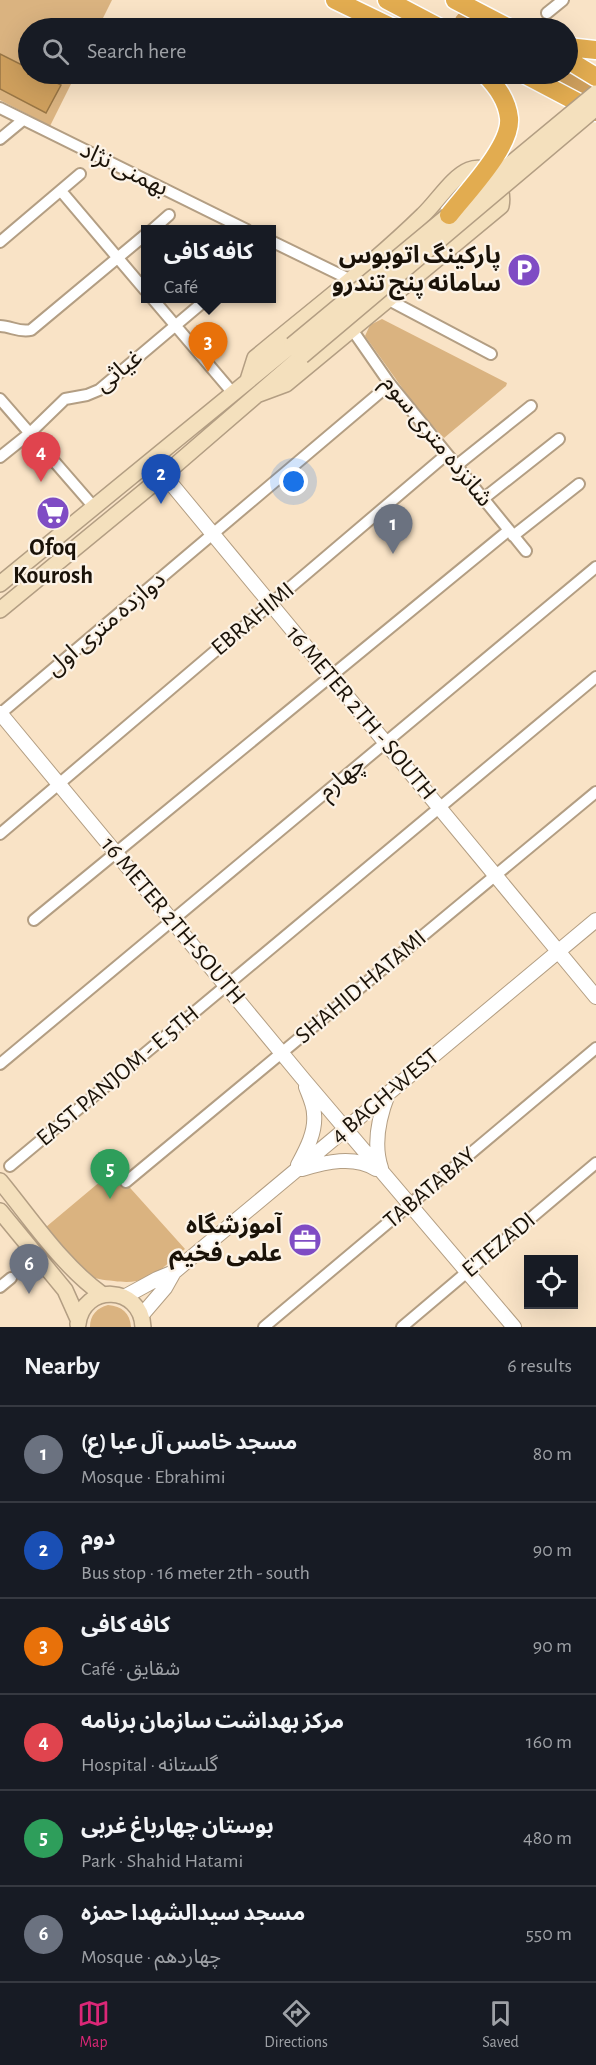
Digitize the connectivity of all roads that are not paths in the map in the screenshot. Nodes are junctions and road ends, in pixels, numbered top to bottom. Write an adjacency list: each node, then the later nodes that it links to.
1 (335, 0): 6 (highway)
2 (387, 0): 7 (highway)
3 (455, 0): 8 (highway)
4 (563, 0): 5 (street)
5 (547, 13)
6 (372, 18)
7 (421, 18)
8 (490, 18)
9 (578, 48): 10 (highway)
10 (596, 50)
11 (578, 66): 12 (highway)
12 (596, 76)
13 (494, 84): 23 (highway, bridge)
14 (544, 84): 17 (highway)
15 (596, 93): 23 (main road, bridge)
16 (0, 108): 18 (street, بهمنی نژاد)
17 (596, 110): 38 (main road, bridge)
18 (23, 120): 19 (street); 25 (street, بهمنی نژاد)
19 (0, 140)
20 (80, 174): 21 (street)
21 (61, 191): 27 (street); 29 (street)
22 (169, 215): 24 (street)
23 (449, 215): 38 (main road, bridge)
24 (158, 225)
25 (237, 225)
26 (141, 239): 29 (street)
27 (0, 242)
28 (276, 243): 30 (street)
29 (118, 258): 31 (street); 35 (street)
30 (349, 279): 32 (main road); 40 (main road)
31 (141, 285)
32 (387, 299): 37 (main road); 39 (street)
33 (156, 303): 36 (street)
34 (202, 303): 36 (street, غیاثی)
35 (0, 326)
36 (176, 326): 42 (street); 46 (street, غیاثی)
37 (351, 328): 41 (street, شانزده متری سوم); 43 (main road)
38 (297, 350): 40 (main road); 43 (main road)
39 (491, 354)
40 (248, 381): 42 (main road)
41 (390, 384): 48 (street, شانزده متری سوم); 56 (street, دوازده متری اول)
42 (232, 392): 54 (main road)
43 (259, 394): 51 (main road)
44 (0, 399): 46 (street)
45 (531, 405): 50 (street)
46 (30, 433): 49 (street, غیاثی); 54 (street)
47 (559, 439): 53 (street)
48 (447, 454): 50 (street, شانزده متری سوم); 60 (street, EBRAHIMI)
49 (0, 457)
50 (456, 466): 53 (street, شانزده متری سوم)
51 (164, 475): 56 (street, 16 METER 2TH - SOUTH); 61 (main road)
52 (579, 484): 55 (street)
53 (483, 499): 55 (street, شانزده متری سوم)
54 (93, 506): 59 (main road)
55 (511, 533): 57 (street, شانزده متری سوم); 62 (street)
56 (213, 534): 60 (street, 16 METER 2TH - SOUTH); 64 (street, دوازده متری اول)
57 (526, 551)
58 (596, 567): 65 (street, چهارم)
59 (0, 584)
60 (270, 604): 62 (street, 16 METER 2TH - SOUTH); 66 (street, EBRAHIMI)
61 (0, 610)
62 (330, 677): 65 (street, 16 METER 2TH - SOUTH); 70 (street)
63 (596, 677): 68 (street, EAST PANJOM - E 5TH)
64 (0, 713): 66 (street, 16 METER 2TH-SOUTH)
65 (385, 743): 68 (street, 16 METER 2TH - SOUTH); 73 (street, چهارم)
66 (59, 784): 69 (street, EBRAHIMI); 70 (street, 16 METER 2TH-SOUTH)
67 (596, 792): 71 (street, SHAHID HATAMI)
68 (439, 808): 71 (street, 16 METER 2TH - SOUTH); 76 (street, EAST PANJOM - E 5TH)
69 (0, 834)
70 (116, 853): 72 (street); 73 (street, 16 METER 2TH-SOUTH)
71 (495, 876): 75 (street, 16 METER 2TH - SOUTH); 79 (street, SHAHID HATAMI)
72 (34, 920)
73 (172, 920): 76 (street, 16 METER 2TH-SOUTH); 80 (street, چهارم)
74 (596, 920): 75 (street, 4 BAGH-WEST)
75 (558, 952): 77 (street, 16 METER 2TH - SOUTH); 82 (street, 4 BAGH-WEST)
76 (226, 986): 79 (street, 16 METER 2TH-SOUTH); 85 (street, EAST PANJOM - E 5TH)
77 (596, 997)
78 (596, 1048): 90 (street, TABATABAY)
79 (282, 1052): 81 (street, 16 METER 2TH-SOUTH); 89 (street, SHAHID HATAMI)
80 (0, 1064)
81 (304, 1080): 83 (street, 16 METER 2TH-SOUTH); 86 (street)
82 (389, 1092): 83 (street, 4 BAGH-WEST); 87 (street)
83 (345, 1129): 86 (street, 4 BAGH-WEST); 87 (street, 16 METER 2TH-SOUTH)
84 (596, 1163): 93 (street, E'TEZADI)
85 (10, 1166)
86 (294, 1172): 87 (street); 92 (street, 4 BAGH-WEST)
87 (383, 1173): 90 (street, 16 METER 2TH-SOUTH)
88 (0, 1181): 96 (main road)
89 (126, 1182)
90 (410, 1205): 93 (street, 16 METER 2TH-SOUTH); 100 (street, TABATABAY)
91 (0, 1211): 99 (main road)
92 (174, 1272): 97 (street); 98 (street)
93 (467, 1272): 101 (street, E'TEZADI); 102 (street, 16 METER 2TH-SOUTH)
94 (11, 1278): 95 (street)
95 (0, 1287)
96 (103, 1295): 97 (main road); 99 (main road)
97 (124, 1297): 98 (main road)
98 (142, 1322)
99 (78, 1323)
100 (264, 1327)
101 (402, 1327)
102 (514, 1327)

